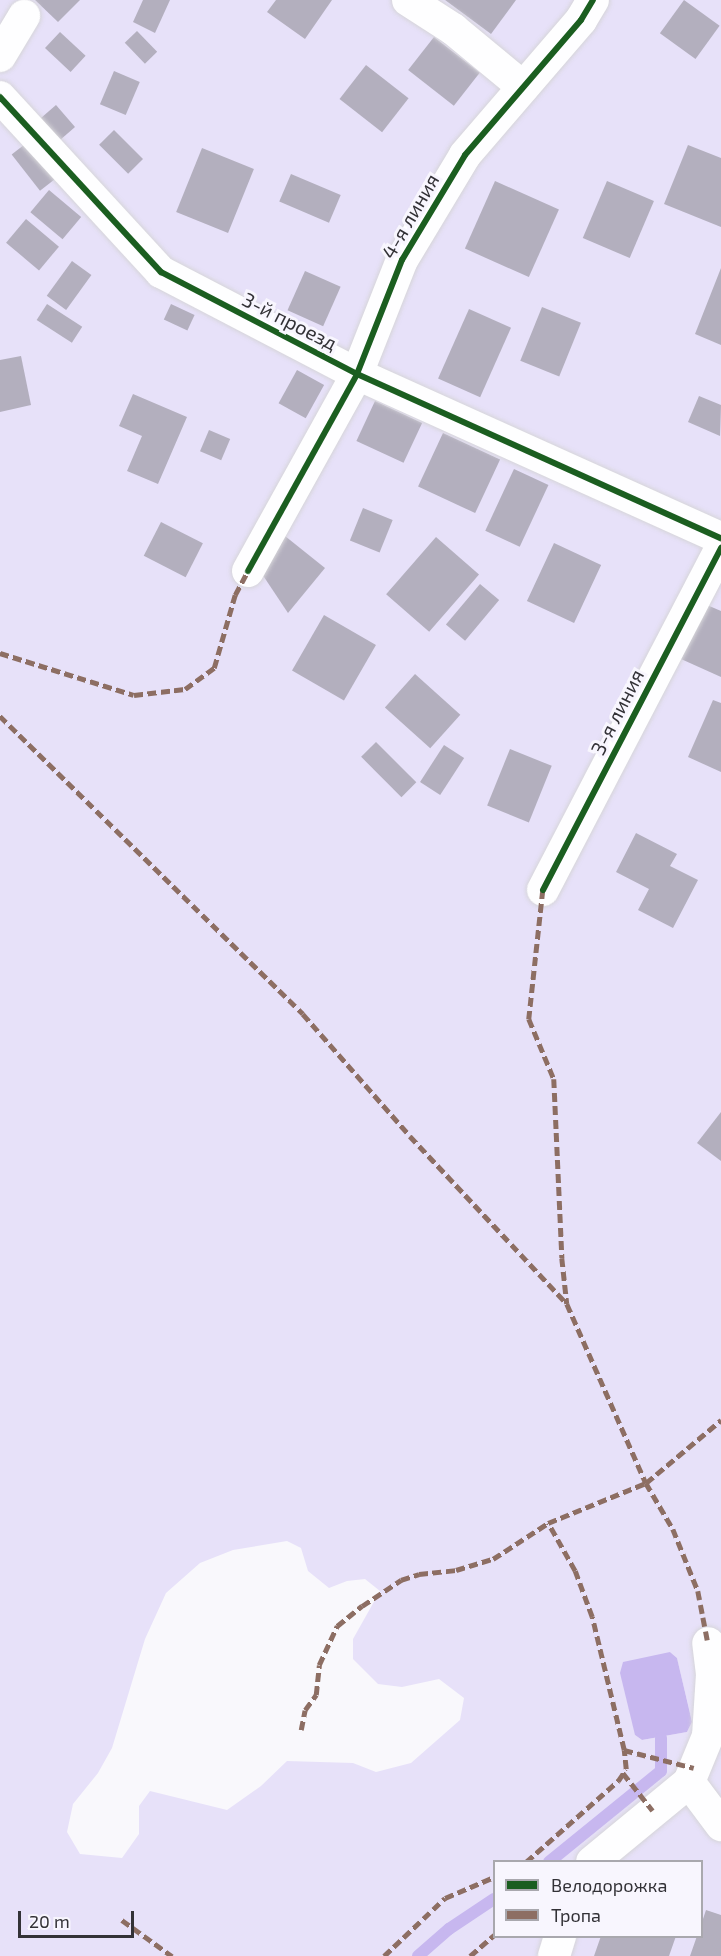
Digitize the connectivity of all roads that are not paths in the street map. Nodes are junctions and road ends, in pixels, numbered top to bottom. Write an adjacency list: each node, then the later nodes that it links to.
1 (408, 0): 5 (street)
2 (593, 0): 5 (street, 4-я линия)
3 (24, 16): 4 (street)
4 (0, 56)
5 (523, 87): 7 (street, 4-я линия)
6 (0, 97): 7 (street, 3-й проезд)
7 (357, 374): 8 (street, 3-й проезд); 10 (street, 4-я линия)
8 (721, 538)
9 (721, 548): 11 (street, 3-я линия)
10 (248, 571)
11 (543, 890)
12 (708, 1643): 13 (street)
13 (689, 1782): 14 (street); 15 (street)
14 (721, 1825)
15 (594, 1860)
16 (559, 1938): 17 (street)
17 (554, 1956)

